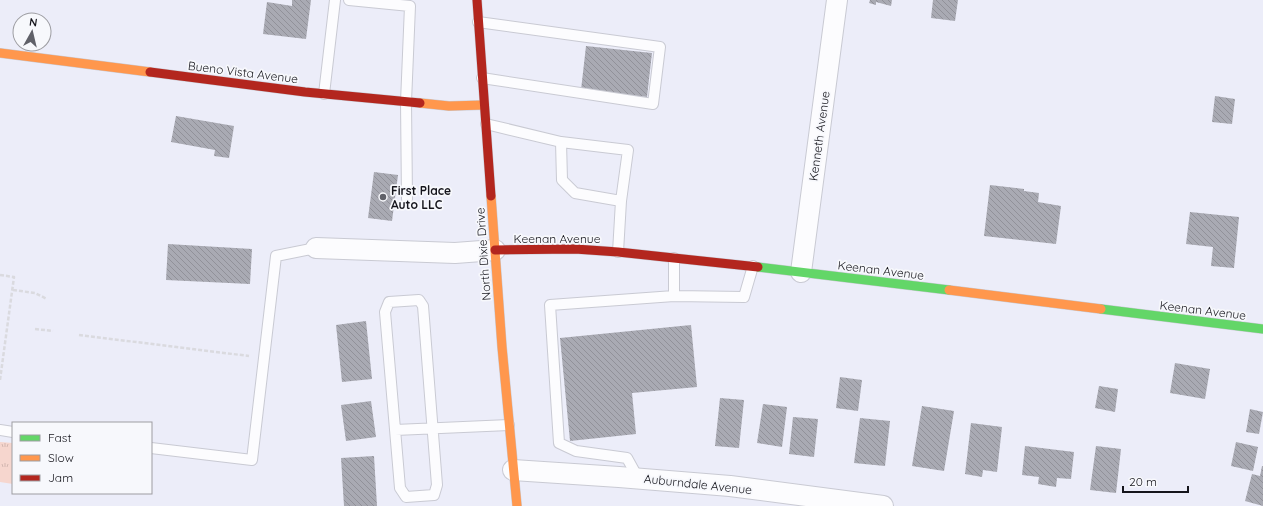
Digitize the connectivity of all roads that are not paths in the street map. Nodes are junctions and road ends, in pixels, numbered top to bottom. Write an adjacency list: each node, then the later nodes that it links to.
1 (335, 0): 8 (lane)
2 (349, 0): 9 (lane)
3 (477, 0): 5 (street, North Dixie Drive)
4 (837, 0): 20 (street, Kenneth Avenue)
5 (478, 22): 7 (street, North Dixie Drive); 7 (lane)
6 (0, 53): 8 (street, Bueno Vista Avenue)
7 (482, 78): 10 (street, North Dixie Drive)
8 (324, 94): 9 (street, Bueno Vista Avenue)
9 (406, 102): 10 (street, Bueno Vista Avenue); 13 (lane)
10 (484, 105): 11 (street, North Dixie Drive)
11 (486, 124): 12 (lane); 16 (street, North Dixie Drive)
12 (561, 142): 14 (lane); 14 (lane)
13 (407, 199)
14 (621, 201): 17 (lane)
15 (316, 248): 16 (street); 28 (lane)
16 (495, 250): 17 (street, Keenan Avenue); 23 (street, North Dixie Drive)
17 (618, 252): 18 (street, Keenan Avenue)
18 (674, 258): 19 (street, Keenan Avenue); 21 (lane)
19 (753, 266): 20 (street, Keenan Avenue); 21 (lane)
20 (801, 272): 22 (street, Keenan Avenue)
21 (674, 296): 30 (lane)
22 (1263, 329)
23 (509, 425): 24 (lane); 29 (street, North Dixie Drive)
24 (432, 428): 26 (lane); 26 (lane); 26 (lane)
25 (0, 430): 27 (lane)
26 (395, 430)
27 (12, 432)
28 (152, 448)
29 (513, 470): 30 (street, Auburndale Avenue); 31 (street, North Dixie Drive)
30 (638, 478): 32 (street, Auburndale Avenue)
31 (517, 506)
32 (883, 506)

